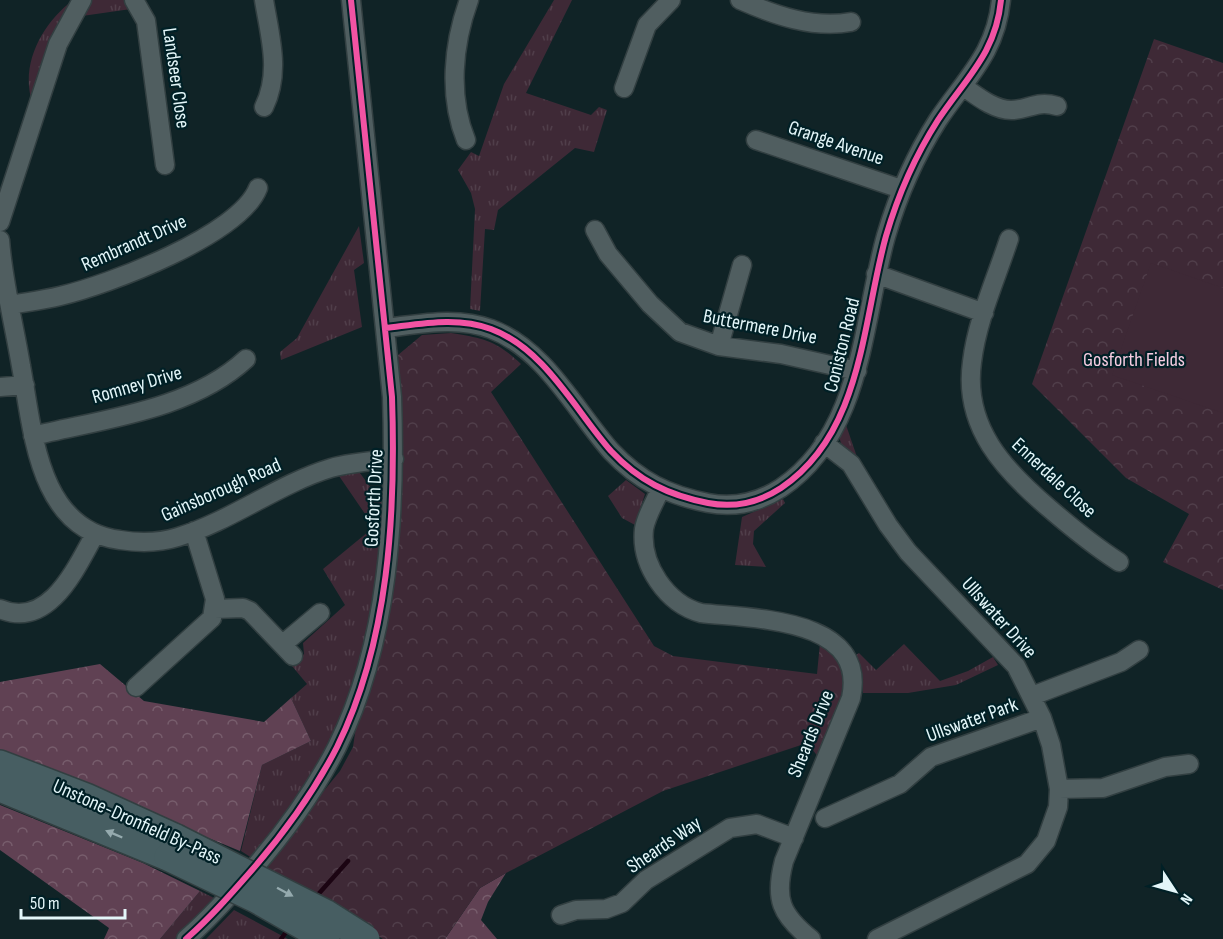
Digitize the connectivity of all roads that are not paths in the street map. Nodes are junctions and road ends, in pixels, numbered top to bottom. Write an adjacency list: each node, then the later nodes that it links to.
1 (82, 0): 19 (street)
2 (134, 0): 16 (street, Landseer Close)
3 (264, 0): 13 (street)
4 (351, 0): 27 (street, Gosforth Drive)
5 (469, 0): 14 (street)
6 (671, 0): 11 (street)
7 (740, 0): 9 (street)
8 (1001, 0): 10 (street, Coniston Road)
9 (851, 22)
10 (964, 87): 12 (street); 18 (street, Coniston Road)
11 (624, 88)
12 (1057, 106)
13 (264, 107)
14 (466, 140)
15 (756, 140): 18 (street, Grange Avenue)
16 (165, 165)
17 (258, 188): 25 (street, Rembrandt Drive)
18 (901, 189): 24 (street, Coniston Road)
19 (0, 222)
20 (595, 230): 28 (street, Buttermere Drive)
21 (1009, 239): 26 (street, Ennerdale Close)
22 (0, 240): 25 (street, Gainsborough Road)
23 (742, 265): 28 (street)
24 (876, 274): 26 (street); 30 (street, Coniston Road)
25 (10, 305): 31 (street, Gainsborough Road)
26 (984, 313): 39 (street, Ennerdale Close)
27 (385, 328): 35 (street, Gosforth Drive); 36 (street, Coniston Road)
28 (719, 346): 30 (street, Buttermere Drive)
29 (246, 359): 33 (street, Romney Drive)
30 (857, 371): 34 (street, Coniston Road)
31 (25, 385): 32 (street); 33 (street, Gainsborough Road)
32 (0, 387)
33 (33, 436): 38 (street, Gainsborough Road)
34 (824, 443): 36 (street, Coniston Road); 45 (street, Ullswater Drive)
35 (394, 459): 37 (street, Gainsborough Road); 55 (street, Gosforth Drive)
36 (660, 490): 52 (street, Sheards Drive)
37 (194, 531): 38 (street, Gainsborough Road); 41 (street)
38 (94, 534): 40 (street)
39 (1119, 562)
40 (0, 609)
41 (215, 609): 42 (street); 44 (street)
42 (320, 613)
43 (1139, 650): 45 (street)
44 (136, 687)
45 (1032, 696): 46 (street, Ullswater Drive)
46 (1042, 718): 50 (street, Ullswater Drive); 51 (street, Ullswater Park)
47 (0, 764): 53 (highway, Unstone-Dronfield By-Pass)
48 (1189, 764): 50 (street)
49 (0, 789): 53 (highway, Unstone-Dronfield By-Pass, one-way to 49)
50 (1059, 789): 59 (street, Ullswater Drive)
51 (825, 818)
52 (794, 838): 54 (street, Sheards Way); 58 (street, Sheards Drive)
53 (172, 848): 56 (highway, Unstone-Dronfield By-Pass, bridge); 57 (highway, Unstone-Dronfield By-Pass, one-way to 57, bridge)
54 (561, 915)
55 (186, 939)
56 (326, 939)
57 (366, 939)
58 (811, 939)
59 (877, 939)

